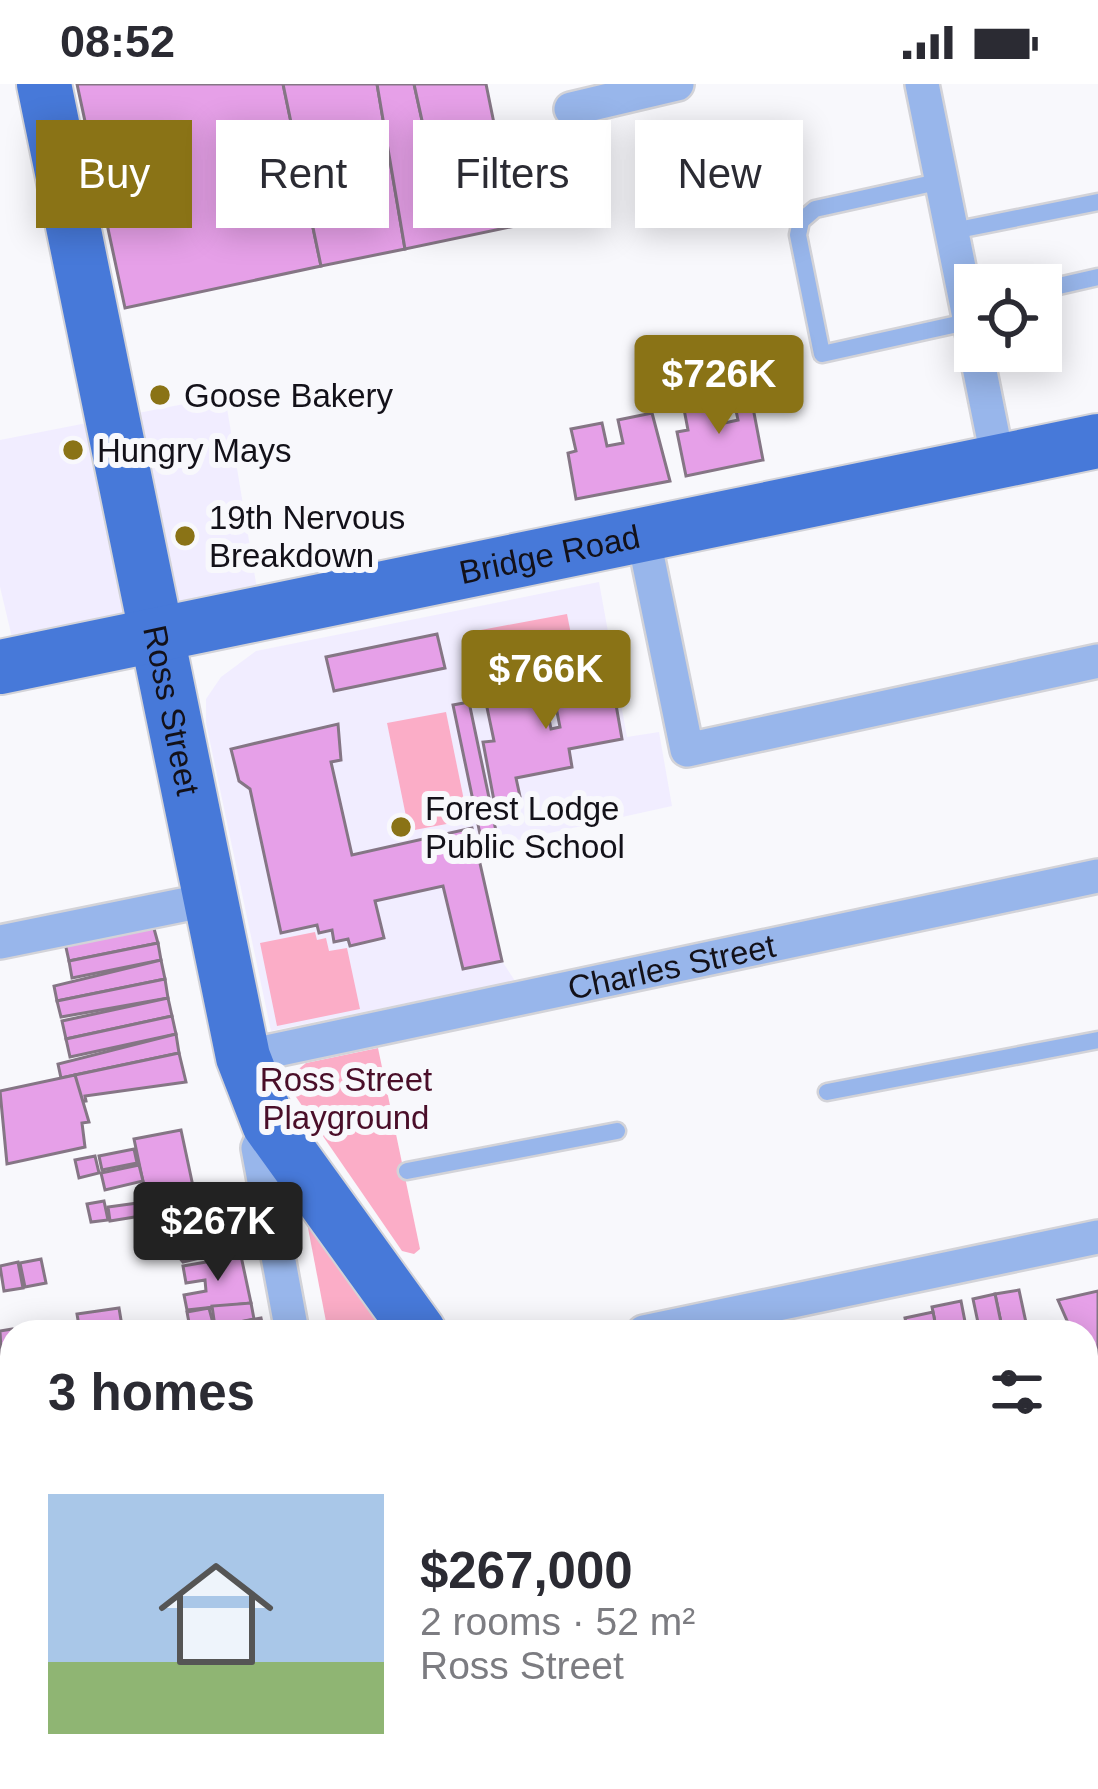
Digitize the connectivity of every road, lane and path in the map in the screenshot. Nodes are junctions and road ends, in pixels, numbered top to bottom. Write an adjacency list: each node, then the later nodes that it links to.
1 (44, 84): 17 (main road, Ross Street)
2 (677, 84): 4 (street)
3 (922, 84): 6 (street)
4 (617, 91): 5 (street)
5 (572, 109)
6 (942, 182): 8 (street); 12 (lane)
7 (1098, 202): 8 (lane)
8 (952, 231): 9 (street)
9 (960, 264)
10 (1098, 277): 11 (lane)
11 (1062, 285)
12 (954, 315)
13 (977, 372): 15 (street)
14 (1098, 441): 15 (main road, Bridge Road)
15 (998, 461): 16 (main road, Bridge Road)
16 (643, 535): 17 (main road, Bridge Road); 18 (street)
17 (160, 634): 19 (main road, Bridge Road); 21 (main road, Ross Street)
18 (1098, 661)
19 (0, 667)
20 (1098, 876): 24 (street, Charles Street)
21 (212, 899): 22 (street); 24 (main road, Ross Street)
22 (0, 942)
23 (1098, 1040): 25 (lane)
24 (243, 1057): 26 (main road, Ross Street)
25 (827, 1092)
26 (269, 1124): 30 (street, Ross Street); 31 (main road)
27 (617, 1131): 28 (lane)
28 (407, 1171)
29 (1098, 1237): 32 (street)
30 (290, 1320)
31 (410, 1320)
32 (701, 1320)

